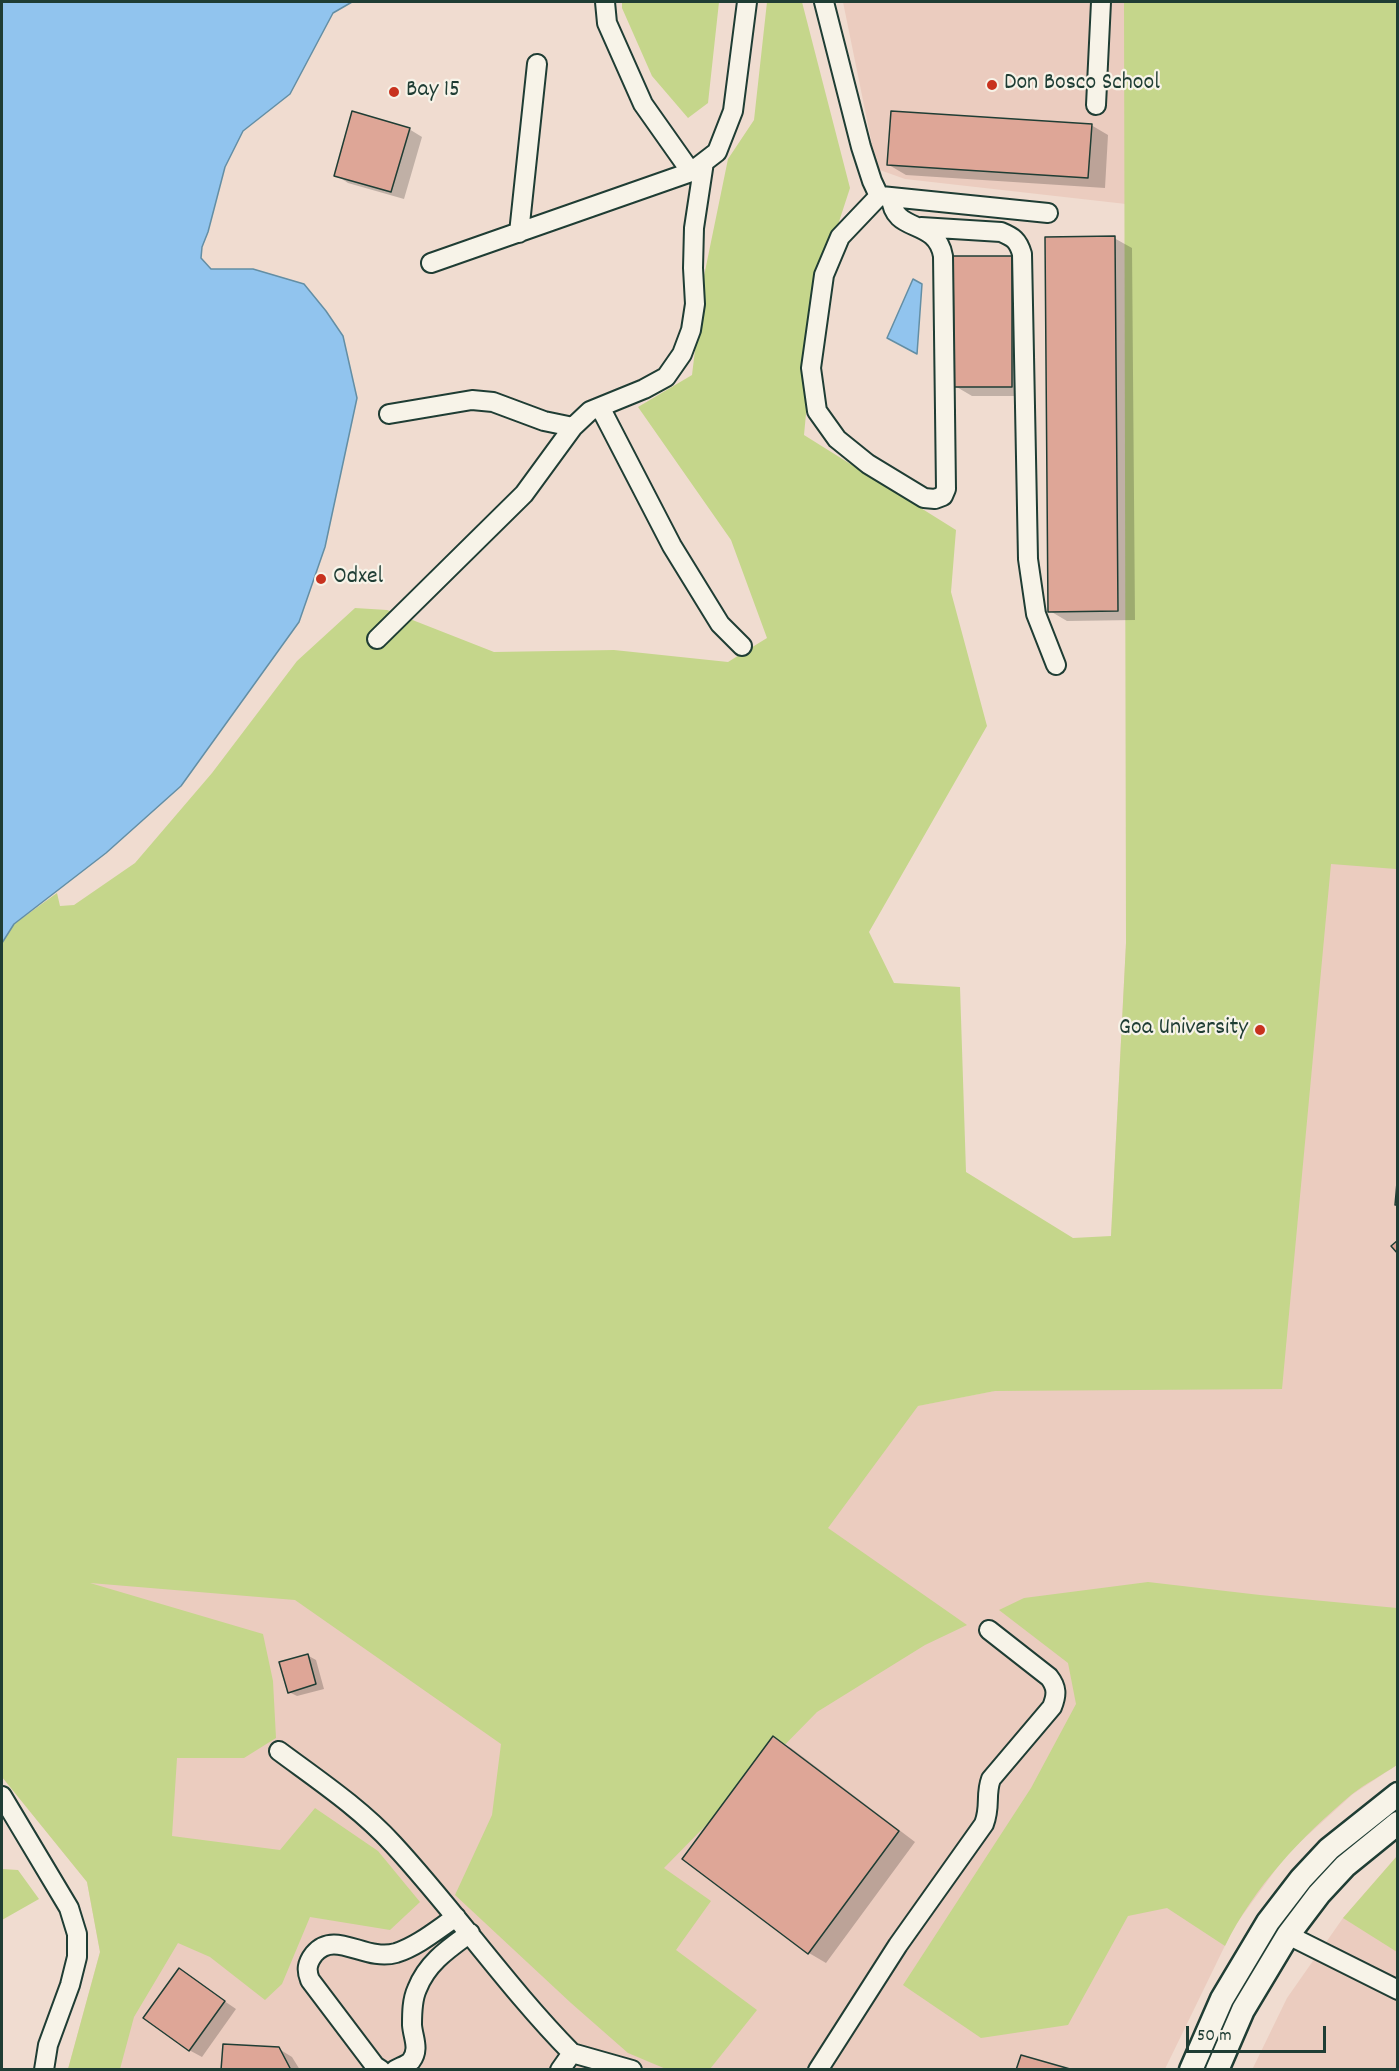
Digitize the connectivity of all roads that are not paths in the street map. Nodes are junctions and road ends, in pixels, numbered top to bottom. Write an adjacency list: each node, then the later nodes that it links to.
1 (605, 2): 7 (street)
2 (747, 2): 7 (street)
3 (824, 2): 8 (street)
4 (1101, 2): 6 (street)
5 (537, 64): 11 (street)
6 (1096, 105)
7 (697, 167): 11 (street); 13 (street)
8 (885, 196): 9 (street); 10 (street); 10 (street)
9 (1048, 213)
10 (916, 226): 18 (street)
11 (519, 233): 12 (street)
12 (432, 263)
13 (600, 407): 15 (street); 17 (street)
14 (389, 414): 15 (street)
15 (573, 427): 16 (street)
16 (377, 639)
17 (742, 646)
18 (1056, 664)
19 (988, 1630): 34 (street)
20 (279, 1751): 24 (street)
21 (1398, 1794): 35 (main road)
22 (2, 1796): 29 (street)
23 (1398, 1823): 26 (main road)
24 (456, 1917): 25 (street); 30 (street)
25 (470, 1933): 28 (street); 31 (street)
26 (1288, 1935): 27 (street); 36 (main road)
27 (1398, 1990)
28 (572, 2053): 32 (street); 33 (street)
29 (44, 2070)
30 (381, 2070)
31 (395, 2070)
32 (560, 2070)
33 (632, 2070)
34 (818, 2070)
35 (1191, 2070)
36 (1217, 2070)

